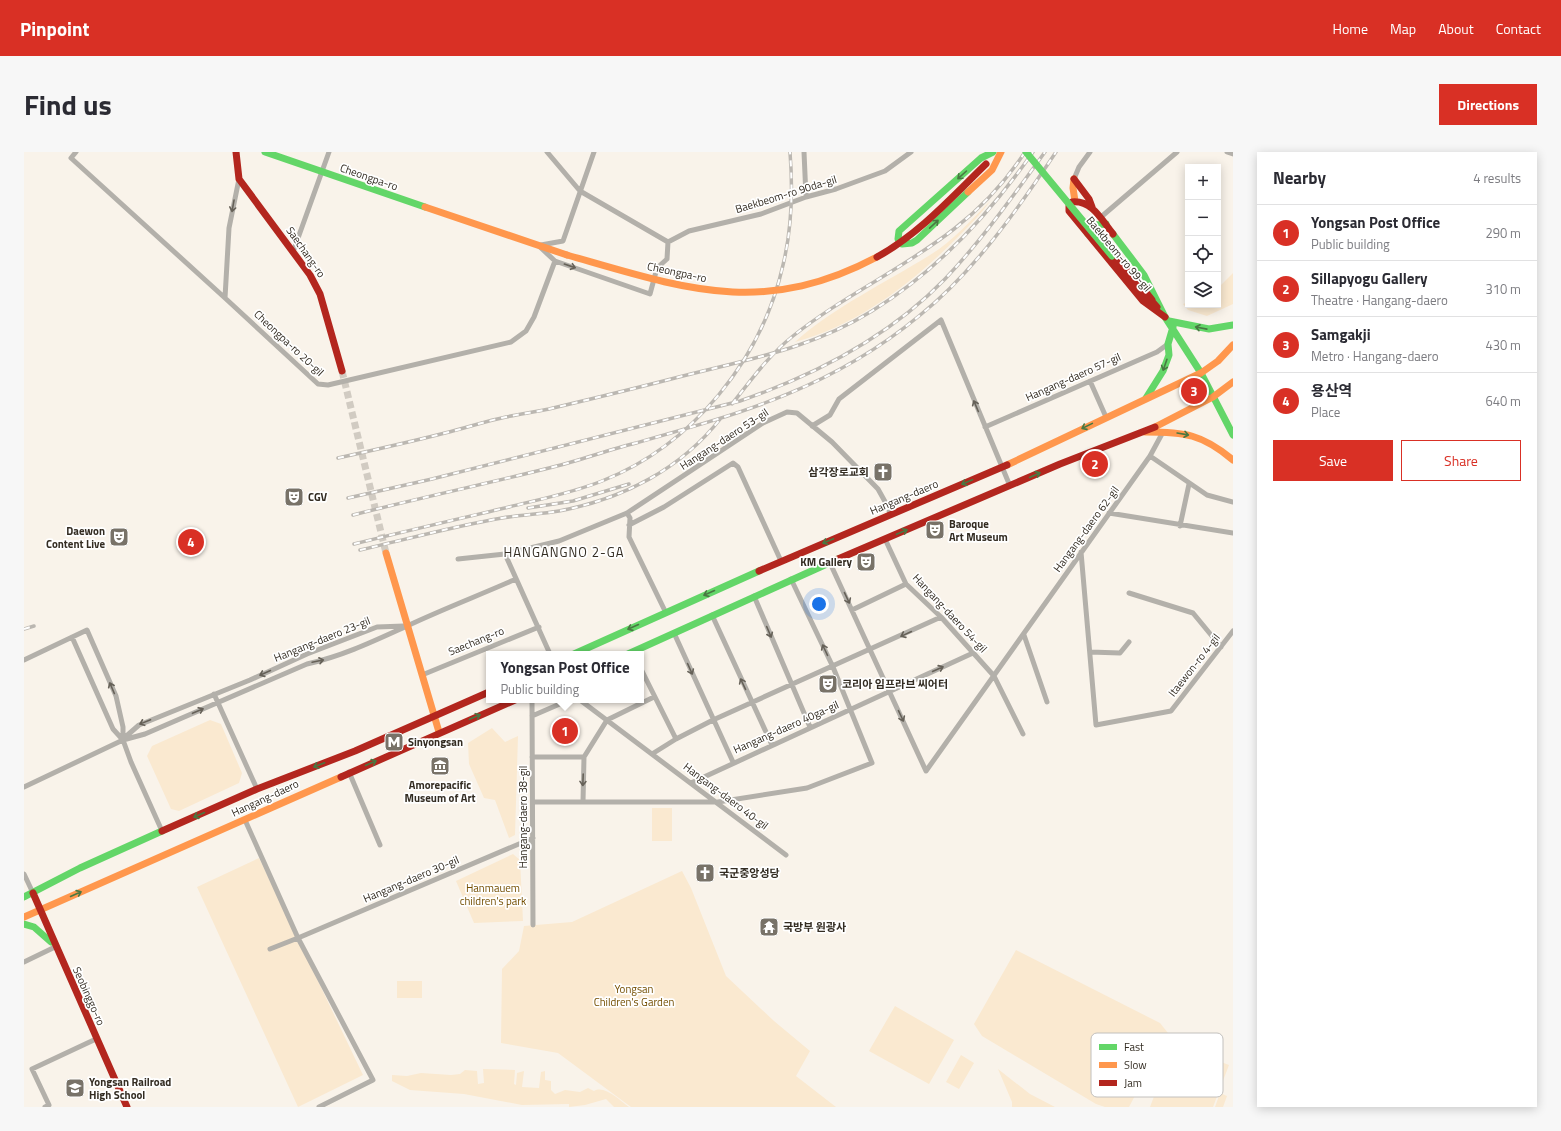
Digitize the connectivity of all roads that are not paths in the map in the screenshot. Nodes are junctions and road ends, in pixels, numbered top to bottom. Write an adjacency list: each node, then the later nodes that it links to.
1 (76, 152): 32 (street, Cheongpa-ro 20-gil)
2 (236, 152): 18 (main road)
3 (265, 152): 17 (main road, Cheongpa-ro)
4 (329, 152): 17 (street, Cheongpa-ro)
5 (547, 152): 20 (street)
6 (594, 152): 20 (street)
7 (804, 152): 21 (street)
8 (911, 152): 21 (street, Baekbeom-ro 90da-gil)
9 (993, 152): 10 (main road, one-way to 10)
10 (999, 152): 28 (main road, Cheongpa-ro, bridge)
11 (1026, 152): 30 (main road, bridge)
12 (1031, 152): 30 (main road)
13 (1090, 152): 19 (street)
14 (1177, 152): 24 (street)
15 (1227, 152): 16 (street)
16 (1233, 154)
17 (322, 172): 28 (main road, Cheongpa-ro); 29 (street, Cheongpa-ro)
18 (238, 179): 29 (main road, Saechang-ro); 32 (street, one-way to 32)
19 (1074, 179): 22 (main road); 23 (main road)
20 (580, 191): 27 (street); 28 (street)
21 (806, 197): 27 (street, Baekbeom-ro 90da-gil)
22 (1075, 201): 23 (main road, Baekbeom-ro 99-gil); 26 (main road, Baekbeom-ro 99-gil)
23 (1092, 207): 24 (main road, Baekbeom-ro 99-gil)
24 (1101, 218): 25 (main road, Baekbeom-ro 99-gil)
25 (1106, 224): 26 (main road); 33 (main road, Baekbeom-ro 99-gil)
26 (1088, 236): 33 (main road, Baekbeom-ro 99-gil)
27 (668, 242): 31 (street, one-way to 27)
28 (538, 245): 31 (street)
29 (293, 252): 37 (main road, Saechang-ro)
30 (1114, 255): 33 (main road)
31 (555, 261): 32 (street, Cheongpa-ro 20-gil)
32 (225, 298)
33 (1169, 322): 34 (main road, one-way to 33); 35 (main road); 38 (main road)
34 (1233, 325)
35 (1168, 344): 39 (street, Hangang-daero 57-gil); 42 (main road, one-way to 42)
36 (1233, 345): 38 (main road, Hangang-daero)
37 (342, 371)
38 (1201, 373): 41 (main road); 42 (main road, Hangang-daero)
39 (1090, 381): 43 (street); 45 (street, Hangang-daero 57-gil)
40 (1233, 382): 41 (main road)
41 (1213, 397): 46 (main road); 48 (main road)
42 (1146, 398): 43 (main road, Hangang-daero)
43 (1106, 417): 51 (main road, Hangang-daero, one-way to 51)
44 (812, 426): 45 (street, one-way to 44); 55 (street, Hangang-daero 53-gil); 57 (street, Hangang-daero 53-gil)
45 (985, 427): 51 (street)
46 (1144, 432): 47 (main road); 53 (main road, one-way to 46)
47 (1163, 432): 49 (street, Hangang-daero 62-gil); 50 (main road, one-way to 50)
48 (1233, 435)
49 (1150, 456): 52 (street); 56 (street, Hangang-daero 62-gil)
50 (1233, 460)
51 (1003, 467): 53 (street); 57 (main road, Hangang-daero, one-way to 57)
52 (1189, 484): 54 (street); 59 (street)
53 (1010, 486): 61 (main road, one-way to 53)
54 (1233, 502)
55 (627, 513): 58 (street); 64 (street, Hangang-daero 53-gil)
56 (1109, 513): 59 (street); 62 (street, Hangang-daero 62-gil)
57 (890, 514): 66 (main road, Hangang-daero, one-way to 66)
58 (629, 525): 66 (street); 74 (street)
59 (1180, 526): 60 (street)
60 (1233, 533)
61 (885, 539): 67 (main road); 70 (street, Hangang-daero 54-gil)
62 (1081, 552): 81 (street, Hangang-daero 62-gil); 89 (street)
63 (386, 553): 77 (main road)
64 (505, 554): 65 (street, Hangang-daero 53-gil); 69 (street)
65 (458, 559)
66 (781, 561): 74 (main road, Hangang-daero, one-way to 74)
67 (830, 563): 68 (main road); 73 (street, one-way to 73)
68 (791, 578): 72 (main road); 92 (street, one-way to 68)
69 (516, 579): 77 (street); 78 (street)
70 (906, 584): 73 (street); 76 (street, Hangang-daero 54-gil)
71 (1129, 593): 84 (street)
72 (754, 596): 75 (main road); 96 (street, one-way to 96)
73 (852, 610): 85 (street)
74 (666, 613): 87 (main road, Hangang-daero, one-way to 87)
75 (712, 616): 80 (main road); 109 (street, one-way to 75)
76 (941, 617): 85 (street, one-way to 85); 90 (street, Hangang-daero 54-gil)
77 (407, 626): 93 (main road); 99 (street, Hangang-daero 23-gil, one-way to 99); 103 (street, Hangang-daero 23-gil, one-way to 77)
78 (539, 627): 86 (street); 93 (street, Saechang-ro)
79 (1233, 631): 84 (street, Itaewon-ro 4-gil)
80 (674, 633): 88 (main road); 114 (street, one-way to 114)
81 (1024, 636): 95 (street, Hangang-daero 62-gil); 102 (street)
82 (72, 637): 91 (street); 119 (street); 119 (street, one-way to 82)
83 (1129, 642): 89 (street)
84 (1221, 647): 89 (street, Itaewon-ro 4-gil)
85 (870, 650): 92 (street); 97 (street)
86 (549, 651)
87 (581, 651)
88 (636, 651)
89 (1090, 652)
90 (973, 653): 95 (street, Hangang-daero 54-gil); 97 (street, Hangang-daero 40ga-gil, one-way to 90)
91 (24, 660)
92 (833, 667): 96 (street); 110 (street)
93 (422, 675): 112 (main road)
94 (644, 675): 100 (street)
95 (994, 676): 97 (street, Hangang-daero 62-gil, one-way to 95); 117 (street)
96 (791, 685): 109 (street); 115 (street)
97 (890, 691): 110 (street, Hangang-daero 40ga-gil)
98 (486, 693): 112 (main road, Hangang-daero)
99 (214, 694): 103 (street); 119 (street, Hangang-daero 23-gil, one-way to 119)
100 (654, 697): 101 (street); 118 (street)
101 (644, 702)
102 (1047, 702)
103 (218, 703): 119 (street, Hangang-daero 23-gil, one-way to 103); 128 (street)
104 (509, 703): 116 (main road, Hangang-daero, one-way to 104)
105 (532, 703): 111 (street, Hangang-daero 38-gil)
106 (562, 703): 111 (street)
107 (584, 703): 113 (street, Hangang-daero 40-gil)
108 (641, 703): 113 (street)
109 (753, 704): 114 (street); 120 (street)
110 (851, 709): 115 (street, Hangang-daero 40ga-gil); 131 (street)
111 (532, 716): 122 (street, Hangang-daero 38-gil)
112 (435, 717): 116 (main road); 128 (main road, Hangang-daero, one-way to 128)
113 (606, 720): 121 (street, Hangang-daero 40-gil); 123 (street)
114 (713, 720): 118 (street); 124 (street)
115 (810, 727): 120 (street, Hangang-daero 40ga-gil)
116 (439, 732): 125 (main road, Hangang-daero, one-way to 116)
117 (1023, 734)
118 (676, 739): 121 (street)
119 (123, 740): 127 (street, Hangang-daero 23-gil); 133 (street)
120 (772, 744): 124 (street, Hangang-daero 40ga-gil)
121 (652, 754): 126 (street, Hangang-daero 40-gil)
122 (532, 757): 123 (street, Hangang-daero 38-gil); 129 (street, Hangang-daero 38-gil)
123 (584, 757): 130 (street, one-way to 130)
124 (732, 762): 126 (street, Hangang-daero 40ga-gil)
125 (349, 772): 132 (main road, Hangang-daero); 135 (street)
126 (691, 783): 131 (street, Hangang-daero 40-gil)
127 (24, 787)
128 (257, 789): 133 (main road, Hangang-daero, one-way to 133)
129 (533, 802): 130 (street); 134 (street, Hangang-daero 38-gil)
130 (583, 802): 131 (street)
131 (718, 802): 136 (street, Hangang-daero 40-gil)
132 (245, 820): 140 (main road, Hangang-daero, one-way to 132); 144 (street)
133 (162, 831): 138 (main road, Hangang-daero)
134 (533, 838): 143 (street, Hangang-daero 38-gil); 144 (street, Hangang-daero 30-gil)
135 (380, 845)
136 (786, 855)
137 (24, 874): 138 (street)
138 (33, 893): 139 (main road, Hangang-daero); 140 (main road, Seobinggo-ro)
139 (24, 897)
140 (40, 910): 141 (main road, Hangang-daero); 145 (main road, Seobinggo-ro)
141 (24, 917)
142 (24, 924): 145 (main road)
143 (533, 925)
144 (298, 938): 146 (street, Hangang-daero 30-gil); 151 (street)
145 (55, 946): 147 (street); 148 (main road, Seobinggo-ro)
146 (270, 949)
147 (24, 962)
148 (96, 1039): 149 (street); 150 (main road, Seobinggo-ro)
149 (45, 1107)
150 (127, 1107)
151 (319, 1107)

